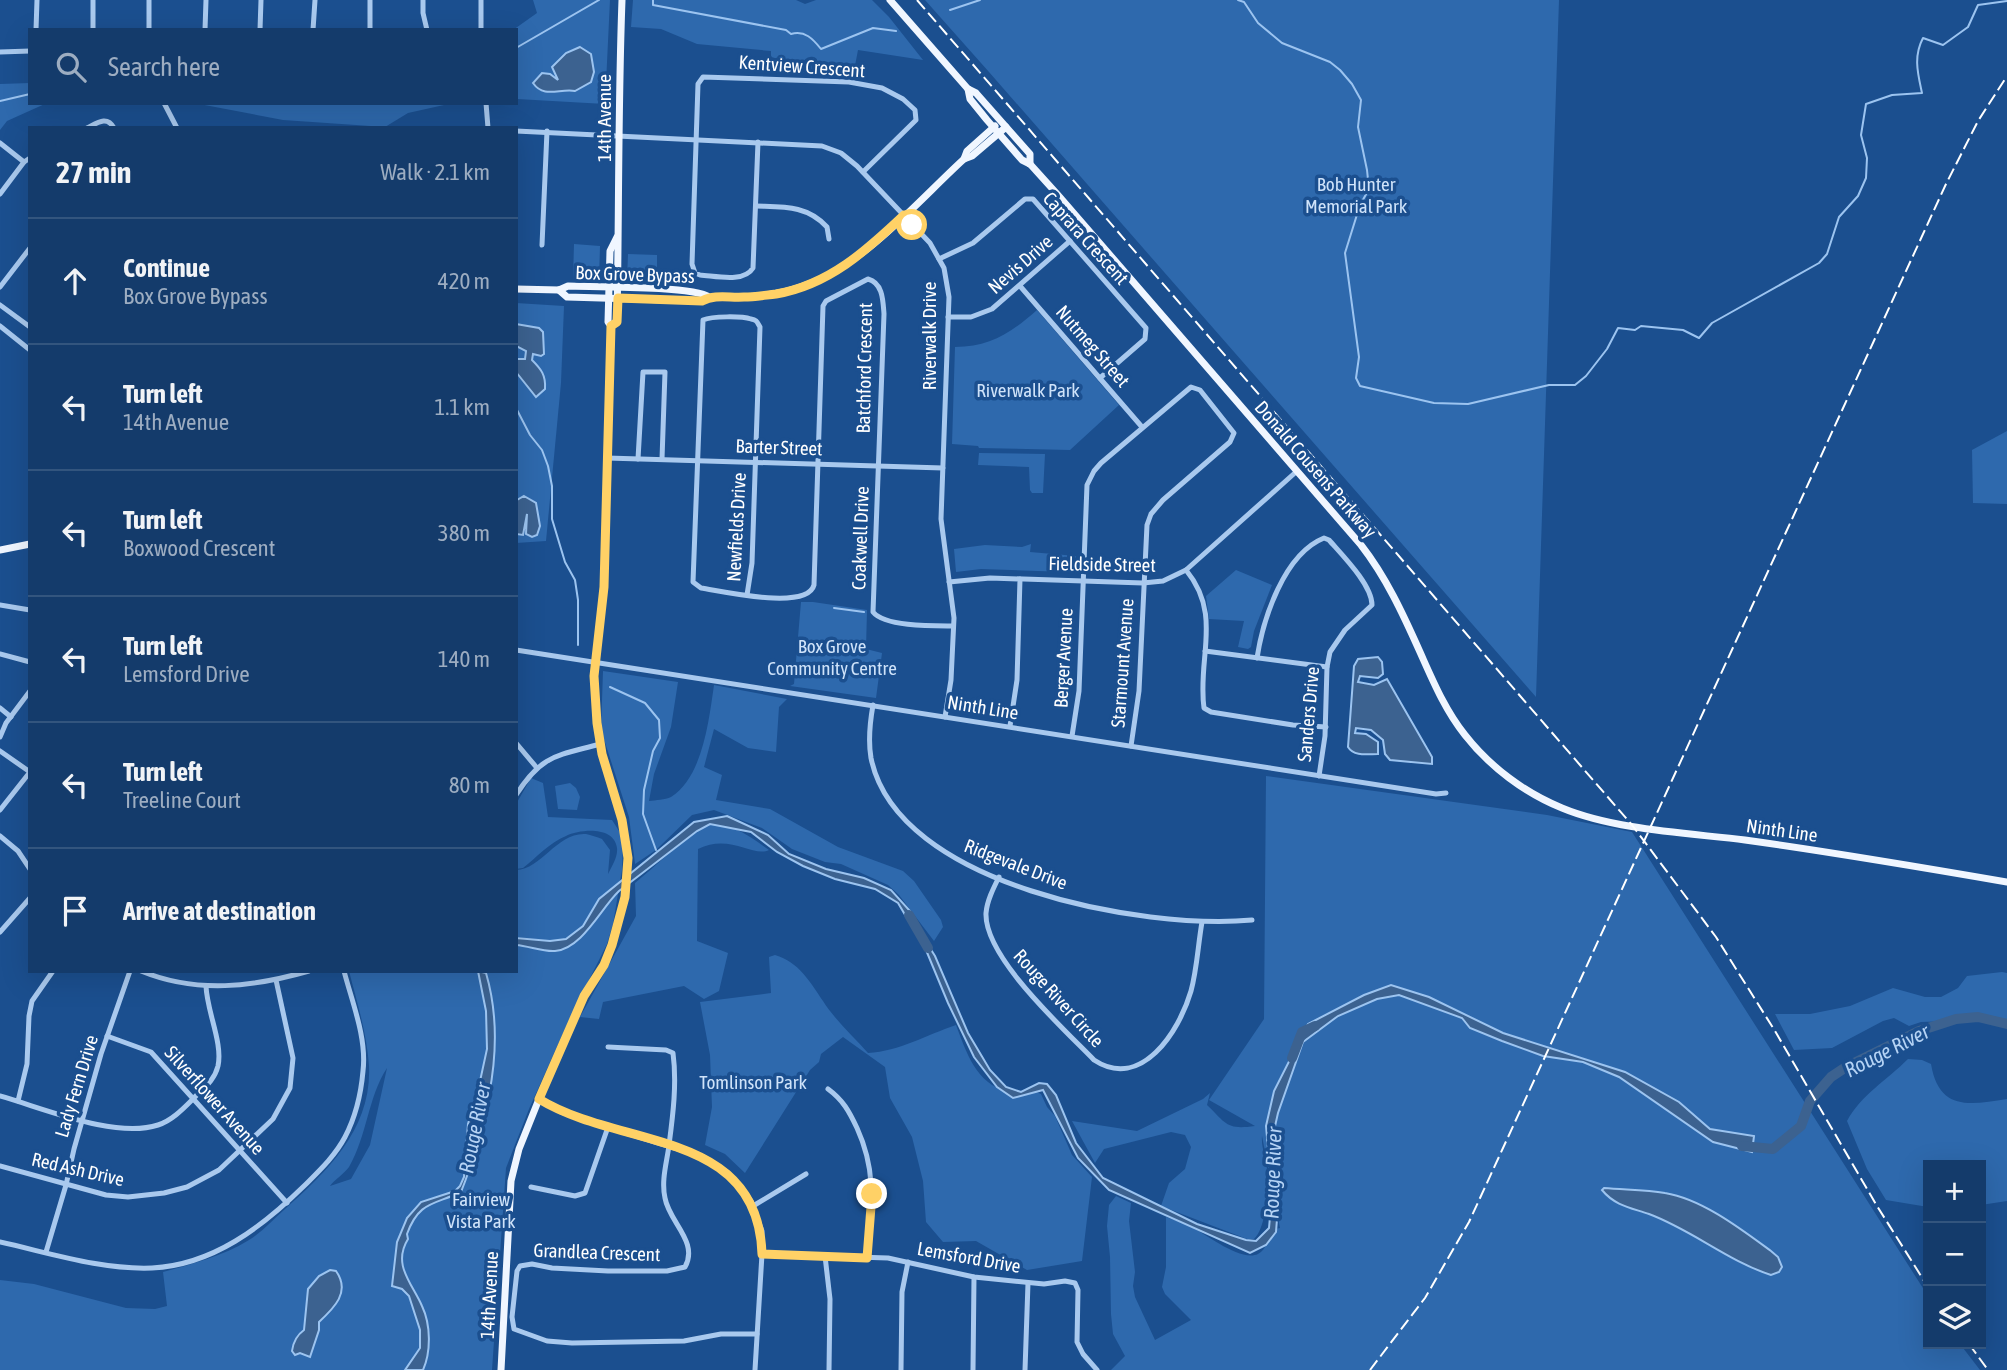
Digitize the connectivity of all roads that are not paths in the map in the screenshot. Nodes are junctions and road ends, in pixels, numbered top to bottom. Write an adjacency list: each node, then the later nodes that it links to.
1 (37, 0): 12 (street)
2 (93, 0): 13 (street)
3 (149, 0): 14 (street)
4 (206, 0): 15 (street)
5 (261, 0): 16 (street)
6 (315, 0): 17 (street)
7 (370, 0): 18 (street)
8 (423, 0): 19 (street)
9 (481, 0): 20 (street)
10 (622, 0): 34 (main road, 14th Avenue)
11 (890, 0): 23 (main road, Donald Cousens Parkway)
12 (36, 28)
13 (93, 28)
14 (149, 28)
15 (205, 28)
16 (260, 28)
17 (313, 28)
18 (370, 28)
19 (427, 28)
20 (481, 28)
21 (28, 51): 22 (street)
22 (0, 52)
23 (968, 89): 26 (main road, Donald Cousens Parkway); 31 (main road, Donald Cousens Parkway)
24 (165, 105): 29 (street)
25 (486, 105): 30 (street)
26 (1003, 124): 31 (main road, Box Grove Bypass); 39 (main road, Donald Cousens Parkway)
27 (91, 126): 28 (street)
28 (113, 126)
29 (176, 126)
30 (488, 126)
31 (996, 130): 39 (main road, Donald Cousens Parkway); 43 (main road, Box Grove Bypass)
32 (518, 131): 33 (street, Riverwalk Drive)
33 (547, 131): 34 (street, Riverwalk Drive); 47 (street)
34 (619, 135): 35 (street, Riverwalk Drive); 44 (main road, 14th Avenue)
35 (696, 140): 36 (street, Riverwalk Drive); 40 (street, Kentview Crescent); 42 (street)
36 (758, 142): 40 (street, Riverwalk Drive); 42 (street)
37 (0, 143): 38 (street)
38 (27, 160): 41 (street)
39 (1030, 164): 75 (main road, Donald Cousens Parkway)
40 (863, 172): 43 (street, Riverwalk Drive)
41 (0, 194)
42 (756, 206): 45 (street)
43 (904, 215): 49 (street, Riverwalk Drive); 56 (main road, Box Grove Bypass)
44 (617, 237): 52 (main road, 14th Avenue); 53 (main road, 14th Avenue)
45 (829, 239)
46 (1070, 241): 49 (street, Caprara Crescent); 50 (street, Nevis Drive); 65 (street, Caprara Crescent)
47 (542, 245)
48 (28, 251): 51 (street)
49 (939, 259): 60 (street, Riverwalk Drive)
50 (1020, 286): 60 (street, Nevis Drive); 65 (street, Nutmeg Street)
51 (0, 287)
52 (609, 288): 53 (main road, Box Grove Bypass); 55 (main road, Box Grove Bypass); 57 (main road, 14th Avenue)
53 (618, 288): 56 (main road, Box Grove Bypass); 58 (main road, 14th Avenue)
54 (518, 289): 55 (main road, Box Grove Bypass)
55 (559, 290): 57 (main road, Box Grove Bypass)
56 (709, 297): 58 (main road, Box Grove Bypass)
57 (609, 298): 58 (main road, Box Grove Bypass); 63 (main road, 14th Avenue)
58 (618, 298): 63 (main road, 14th Avenue)
59 (0, 305): 62 (street)
60 (948, 317): 74 (street, Riverwalk Drive)
61 (0, 326): 64 (street)
62 (28, 326)
63 (611, 326): 67 (main road, 14th Avenue)
64 (28, 348)
65 (1100, 378): 66 (street, Nutmeg Street)
66 (1142, 427): 80 (street, Berger Avenue); 82 (street, Starmount Avenue)
67 (607, 458): 68 (street, Barter Street); 92 (main road, 14th Avenue)
68 (638, 459): 69 (street, Barter Street); 69 (street)
69 (662, 459): 70 (street, Barter Street)
70 (698, 460): 71 (street, Barter Street); 71 (street, Newfields Drive); 83 (street)
71 (755, 461): 72 (street, Barter Street); 83 (street, Newfields Drive)
72 (818, 464): 73 (street, Barter Street); 73 (street, Batchford Crescent); 83 (street)
73 (878, 466): 74 (street, Barter Street); 86 (street, Coakwell Drive)
74 (943, 468): 81 (street, Riverwalk Drive)
75 (1297, 471): 78 (street, Fieldside Street); 115 (main road, Donald Cousens Parkway)
76 (28, 544): 77 (main road)
77 (0, 550)
78 (1186, 570): 82 (street, Fieldside Street); 88 (street)
79 (1020, 579): 80 (street, Fieldside Street); 81 (street, Fieldside Street); 99 (street)
80 (1083, 581): 82 (street, Fieldside Street); 101 (street, Berger Avenue)
81 (949, 582): 86 (street, Riverwalk Drive)
82 (1143, 583): 105 (street, Starmount Avenue)
83 (747, 595)
84 (0, 605): 85 (street)
85 (28, 610)
86 (953, 626): 98 (street, Riverwalk Drive)
87 (518, 650): 92 (street, Ninth Line)
88 (1205, 651): 90 (street); 100 (street)
89 (0, 654): 91 (street)
90 (1257, 657): 93 (street); 93 (street, Sanders Drive)
91 (28, 661)
92 (596, 661): 95 (street, Ninth Line); 103 (main road, 14th Avenue)
93 (1328, 667): 100 (street, Sanders Drive)
94 (28, 694): 97 (street)
95 (873, 705): 98 (street, Ninth Line); 119 (street, Ridgevale Drive)
96 (0, 708): 97 (street)
97 (11, 717): 102 (street)
98 (945, 717): 99 (street, Ninth Line)
99 (1010, 726): 101 (street, Ninth Line)
100 (1326, 727): 112 (street, Sanders Drive)
101 (1072, 736): 105 (street, Ninth Line)
102 (0, 737)
103 (600, 744): 106 (street); 108 (main road, 14th Avenue)
104 (518, 745): 109 (street)
105 (1131, 746): 112 (street, Ninth Line)
106 (587, 748): 108 (street); 109 (street)
107 (0, 751): 110 (street)
108 (602, 754): 137 (main road, 14th Avenue)
109 (537, 768): 113 (street)
110 (28, 771)
111 (28, 775): 116 (street)
112 (1319, 776): 114 (street, Ninth Line)
113 (518, 792)
114 (1446, 793)
115 (1553, 804): 120 (main road, Ninth Line)
116 (0, 810)
117 (0, 836): 118 (street)
118 (28, 866)
119 (999, 877): 123 (street, Ridgevale Drive); 123 (street, Rouge River Circle)
120 (2007, 882)
121 (28, 900): 124 (street)
122 (1252, 920): 123 (street, Ridgevale Drive)
123 (1202, 922)
124 (0, 932)
125 (52, 973): 138 (street)
126 (129, 973): 132 (street, Lady Fern Drive)
127 (147, 973): 131 (street)
128 (302, 973): 130 (street)
129 (344, 973): 147 (street)
130 (276, 980): 131 (street); 142 (street, Red Ash Drive)
131 (206, 986): 136 (street)
132 (107, 1036): 136 (street, Silverflower Avenue); 139 (street, Lady Fern Drive)
133 (608, 1047): 141 (street)
134 (828, 1089): 153 (street)
135 (0, 1096): 138 (street)
136 (194, 1098): 139 (street); 142 (street, Silverflower Avenue)
137 (539, 1099): 140 (street); 158 (main road, 14th Avenue)
138 (18, 1101): 139 (street)
139 (82, 1120): 145 (street, Lady Fern Drive)
140 (608, 1127): 141 (street); 146 (street)
141 (669, 1146): 148 (street); 157 (street, Grandlea Crescent)
142 (240, 1151): 145 (street, Red Ash Drive); 147 (street, Silverflower Avenue)
143 (0, 1166): 145 (street, Red Ash Drive)
144 (806, 1174): 148 (street)
145 (66, 1185): 150 (street, Lady Fern Drive)
146 (530, 1187)
147 (287, 1203): 150 (street)
148 (753, 1206): 151 (street)
149 (0, 1242): 150 (street)
150 (46, 1252)
151 (762, 1254): 152 (street, Lemsford Drive); 157 (street)
152 (825, 1256): 153 (street, Lemsford Drive); 160 (street)
153 (867, 1258): 154 (street, Lemsford Drive)
154 (908, 1262): 155 (street, Lemsford Drive); 161 (street)
155 (974, 1277): 156 (street, Lemsford Drive); 162 (street)
156 (1028, 1283): 163 (street); 164 (street, Lemsford Drive)
157 (757, 1334): 159 (street)
158 (501, 1370)
159 (755, 1370)
160 (829, 1370)
161 (901, 1370)
162 (973, 1370)
163 (1025, 1370)
164 (1097, 1370)

